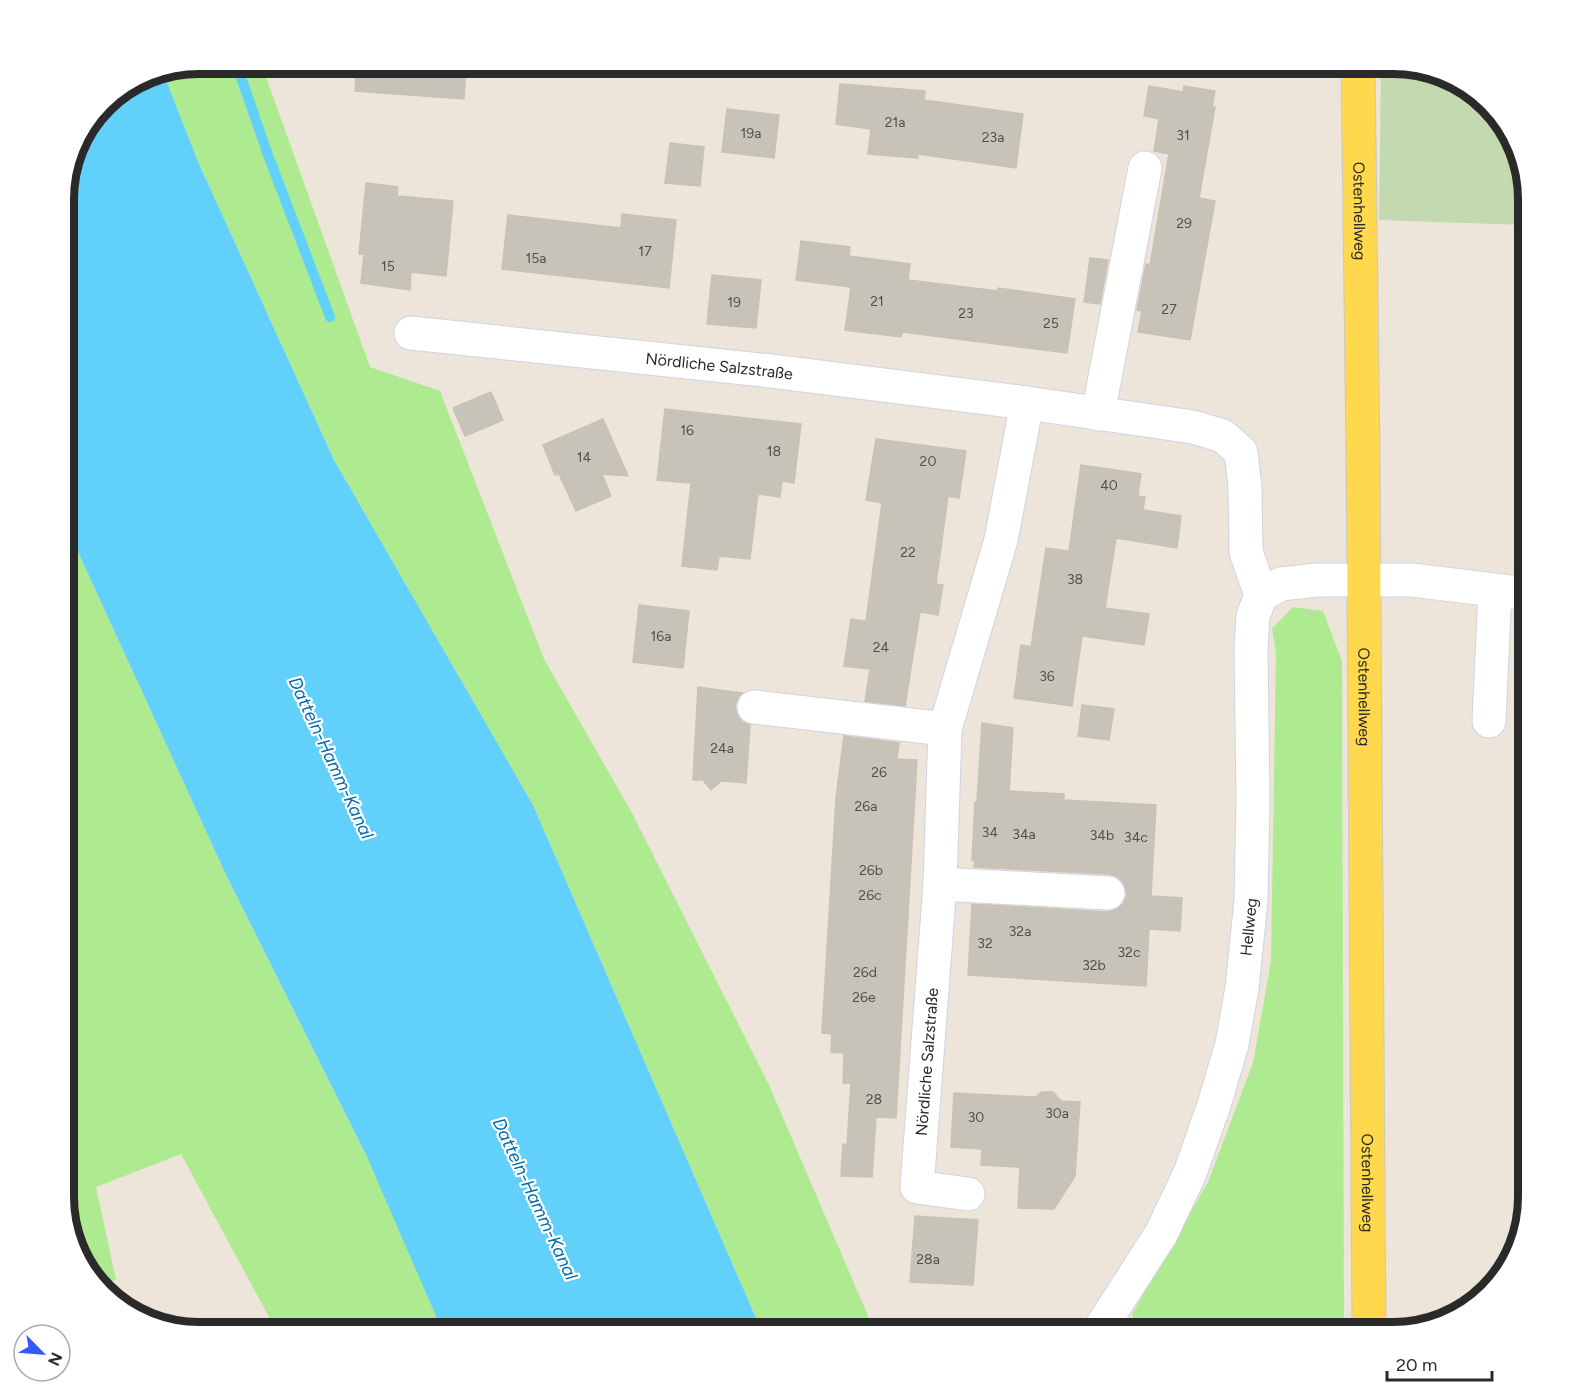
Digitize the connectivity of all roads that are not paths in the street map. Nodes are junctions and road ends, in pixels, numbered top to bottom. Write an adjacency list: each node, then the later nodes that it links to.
1 (1358, 73): 6 (main road, Ostenhellweg)
2 (1145, 168): 5 (street)
3 (411, 333): 4 (street, Nördliche Salzstraße)
4 (1026, 403): 5 (street, Nördliche Salzstraße); 12 (street, Nördliche Salzstraße)
5 (1098, 414): 9 (street, Nördliche Salzstraße)
6 (1364, 580): 7 (street); 9 (street); 17 (main road, Ostenhellweg)
7 (1496, 591): 8 (street); 11 (street)
8 (1517, 593)
9 (1262, 595): 16 (street, Hellweg)
10 (754, 706): 12 (street)
11 (1489, 721)
12 (945, 729): 13 (street, Nördliche Salzstraße)
13 (940, 884): 14 (street); 15 (street, Nördliche Salzstraße)
14 (1108, 893)
15 (968, 1194)
16 (1106, 1322)
17 (1369, 1322)

